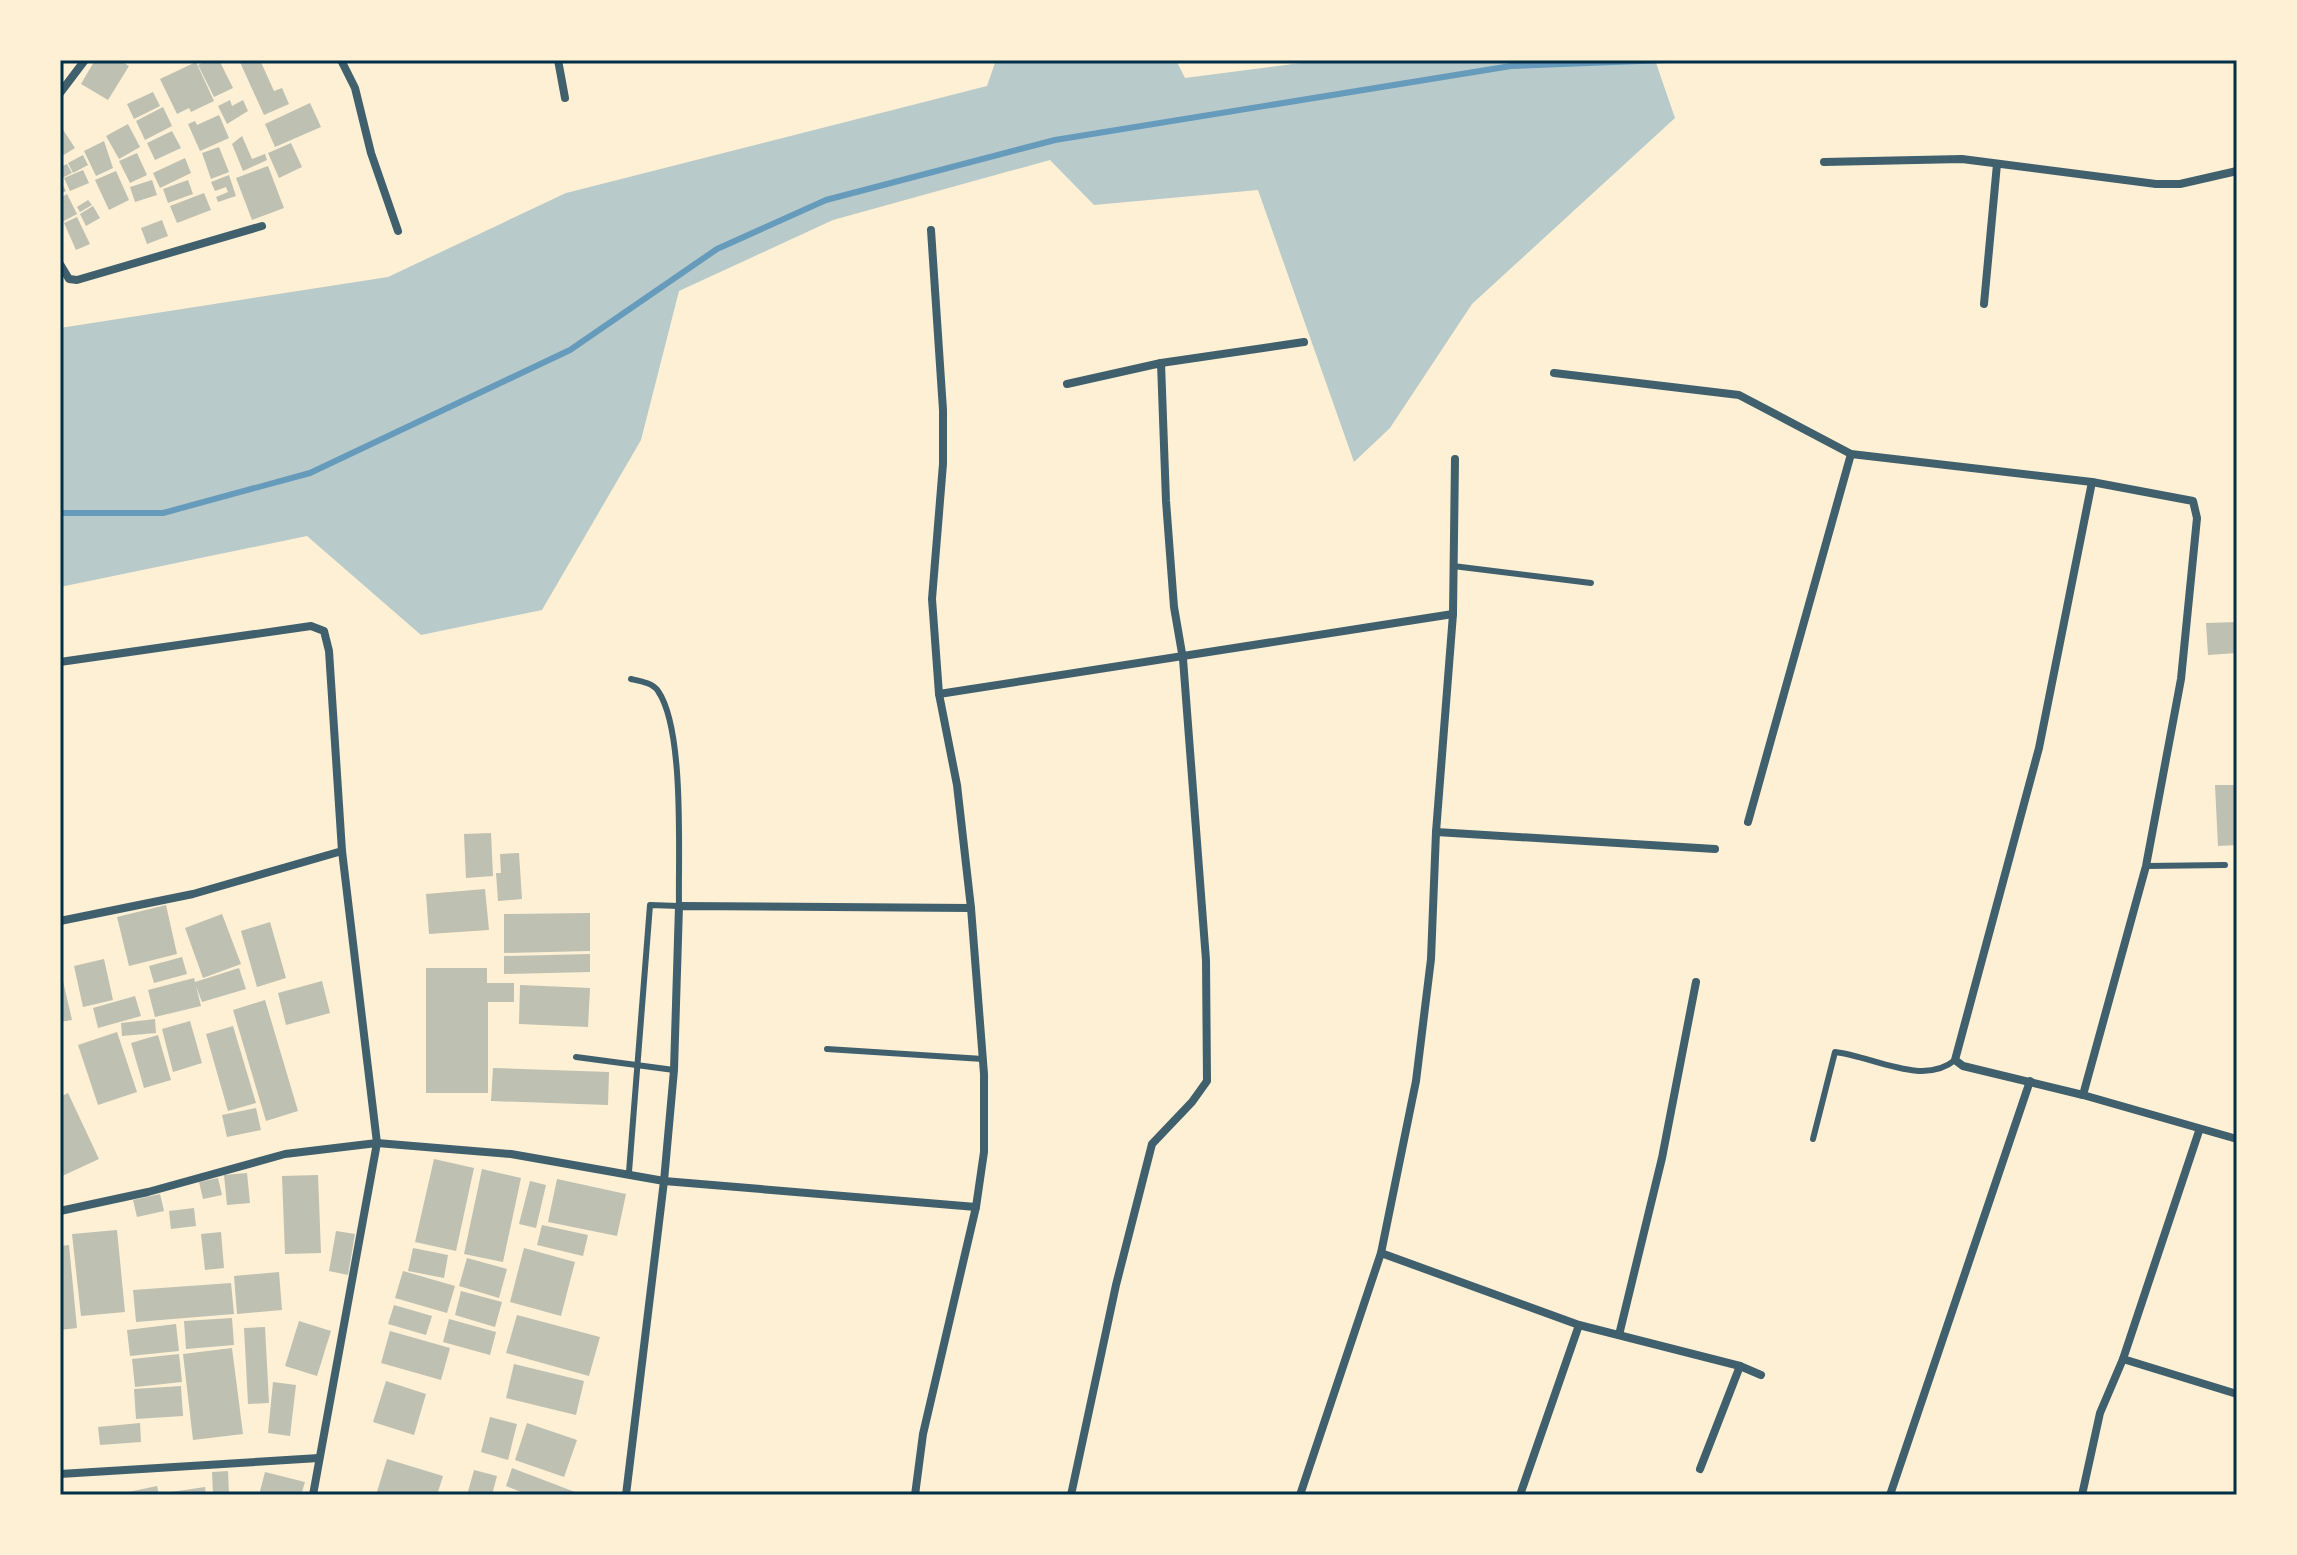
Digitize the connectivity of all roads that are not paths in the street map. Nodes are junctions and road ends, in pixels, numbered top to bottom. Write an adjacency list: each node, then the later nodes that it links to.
1 (85, 60): 4 (street)
2 (341, 60): 11 (street)
3 (558, 60): 5 (street)
4 (60, 93)
5 (565, 98)
6 (1824, 162): 7 (street)
7 (1997, 164): 8 (street); 13 (street)
8 (2237, 171)
9 (262, 226): 12 (street)
10 (931, 230): 27 (street)
11 (398, 231)
12 (60, 264)
13 (1984, 304)
14 (1304, 342): 15 (street)
15 (1161, 363): 17 (street); 24 (street)
16 (1554, 373): 18 (street)
17 (1067, 384)
18 (1851, 454): 20 (street); 28 (street)
19 (1455, 459): 21 (street)
20 (2092, 482): 33 (street); 41 (street)
21 (1453, 566): 22 (lane); 23 (street)
22 (1591, 583)
23 (1453, 614): 24 (street); 29 (street)
24 (1183, 659): 27 (street); 67 (street)
25 (60, 662): 31 (street)
26 (631, 679): 34 (lane)
27 (939, 694): 35 (street)
28 (1748, 822)
29 (1436, 832): 30 (street); 54 (street)
30 (1715, 849)
31 (342, 851): 36 (street); 49 (street)
32 (2225, 865): 33 (lane)
33 (2146, 866): 45 (street)
34 (679, 906): 35 (street); 42 (lane); 43 (street)
35 (971, 908): 40 (street)
36 (60, 921)
37 (1696, 982): 56 (street)
38 (827, 1049): 40 (lane)
39 (576, 1057): 42 (lane)
40 (983, 1059): 52 (street)
41 (1955, 1060): 44 (street); 47 (lane)
42 (639, 1066): 43 (lane); 50 (lane)
43 (674, 1070): 51 (street)
44 (2030, 1081): 45 (street); 70 (street)
45 (2083, 1095): 46 (street)
46 (2199, 1131): 48 (street); 57 (street)
47 (1813, 1139)
48 (2237, 1139)
49 (377, 1143): 50 (street); 53 (street); 61 (street)
50 (629, 1172): 51 (street)
51 (664, 1181): 52 (street); 65 (street)
52 (976, 1207): 66 (street)
53 (60, 1211)
54 (1381, 1253): 55 (street); 68 (street)
55 (1579, 1325): 56 (street); 69 (street)
56 (1619, 1335): 58 (street)
57 (2123, 1359): 60 (street); 71 (street)
58 (1740, 1366): 59 (street); 62 (street)
59 (1761, 1375)
60 (2237, 1394)
61 (319, 1458): 63 (street); 64 (street)
62 (1700, 1469)
63 (60, 1474)
64 (313, 1495)
65 (626, 1495)
66 (915, 1495)
67 (1071, 1495)
68 (1300, 1495)
69 (1520, 1495)
70 (1890, 1495)
71 (2082, 1495)

